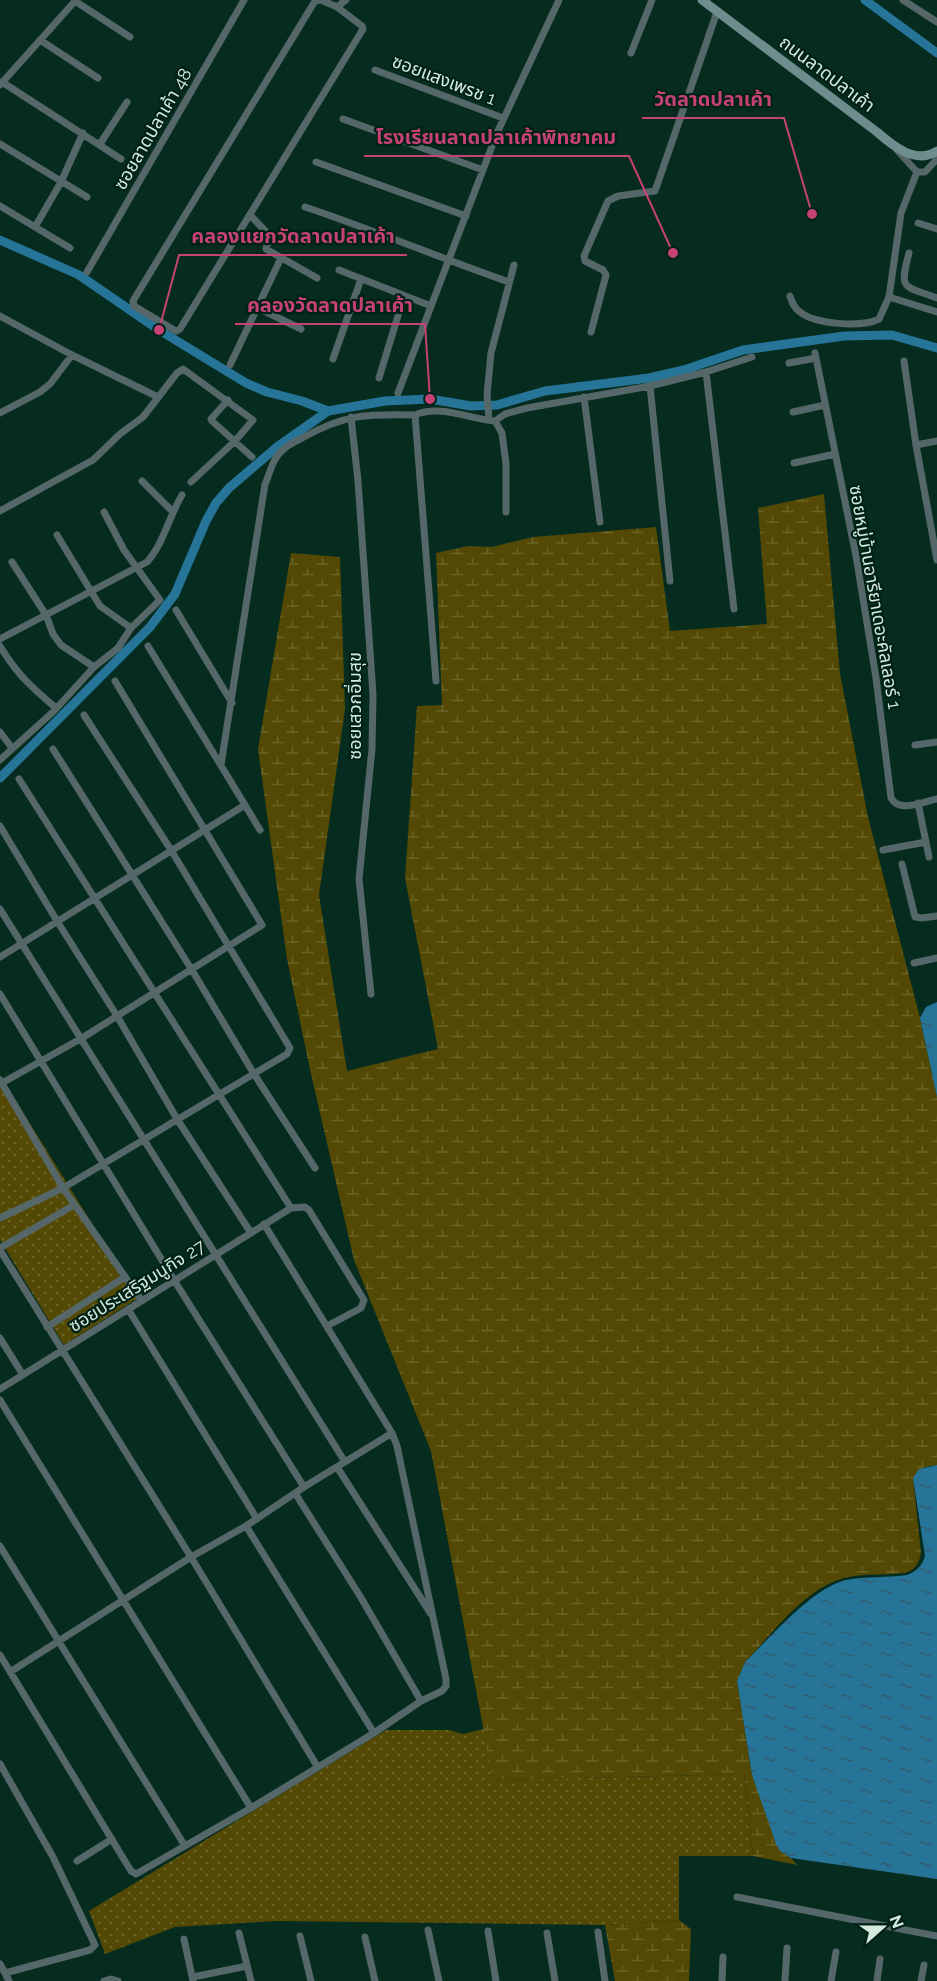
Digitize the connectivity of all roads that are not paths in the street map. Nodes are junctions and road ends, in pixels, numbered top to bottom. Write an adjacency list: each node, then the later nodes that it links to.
1 (244, 0): 47 (street, ซอยลาดปลาเค้า 48)
2 (345, 0): 8 (street)
3 (559, 0): 18 (street)
4 (652, 0): 13 (street)
5 (702, 0): 9 (main road, ถนนลาดปลาเค้า)
6 (903, 0): 10 (street)
7 (75, 1): 11 (street); 12 (street)
8 (337, 8): 36 (street); 36 (street)
9 (717, 12): 23 (main road, ถนนลาดปลาเค้า); 60 (street)
10 (937, 21)
11 (130, 37)
12 (40, 40): 15 (street); 16 (street)
13 (631, 53)
14 (375, 70): 18 (street, ซอยแสงเพรช 1)
15 (98, 78)
16 (1, 84): 20 (street)
17 (128, 102): 22 (street)
18 (503, 118): 29 (street)
19 (343, 119): 29 (street)
20 (83, 133): 22 (street); 32 (street)
21 (0, 144): 32 (street)
22 (100, 144): 25 (street)
23 (897, 150): 24 (main road); 30 (street)
24 (937, 150)
25 (121, 159)
26 (937, 159): 28 (street)
27 (316, 162): 37 (street)
28 (931, 166): 30 (street); 31 (street)
29 (483, 170): 37 (street)
30 (917, 172): 53 (street)
31 (937, 172)
32 (61, 182): 33 (street); 39 (street)
33 (87, 197)
34 (0, 206): 39 (street)
35 (305, 207): 44 (street)
36 (251, 216): 43 (street)
37 (466, 216): 44 (street)
38 (918, 223): 40 (street)
39 (35, 227): 41 (street)
40 (937, 229)
41 (70, 248)
42 (909, 253): 54 (street)
43 (280, 258): 48 (street); 56 (street)
44 (449, 261): 50 (street); 55 (street)
45 (514, 265): 50 (street)
46 (339, 270): 49 (street)
47 (87, 272)
48 (317, 278)
49 (361, 279): 51 (street); 63 (street)
50 (509, 282): 79 (street)
51 (404, 296): 55 (street); 68 (street)
52 (790, 296): 53 (street)
53 (889, 297): 57 (street)
54 (937, 298)
55 (431, 306): 70 (street)
56 (258, 308): 59 (street); 66 (street)
57 (937, 312)
58 (0, 316): 61 (street)
59 (301, 328)
60 (591, 332)
61 (72, 355): 71 (street); 76 (street)
62 (752, 357): 67 (street)
63 (333, 359)
64 (904, 361): 82 (street)
65 (789, 363): 74 (street, ซอยหมู่บ้านอารียาเดอะคัลเลอร์ 1)
66 (230, 365)
67 (706, 372): 69 (street); 102 (street)
68 (379, 378)
69 (650, 386): 72 (street); 100 (street)
70 (398, 393)
71 (158, 397): 73 (street); 91 (street)
72 (584, 397): 79 (street); 95 (street)
73 (228, 400): 80 (street); 80 (street)
74 (825, 405): 75 (street); 83 (street, ซอยหมู่บ้านอารียาเดอะคัลเลอร์ 1)
75 (793, 412)
76 (0, 413)
77 (415, 415): 78 (street); 79 (street); 111 (street)
78 (351, 417): 112 (street); 147 (street, ซอยเสวกอิ่มสุข)
79 (491, 419): 94 (street)
80 (235, 441): 84 (street); 87 (street)
81 (937, 441): 82 (street)
82 (916, 445): 90 (street)
83 (835, 454): 85 (street); 124 (street, ซอยหมู่บ้านอารียาเดอะคัลเลอร์ 1)
84 (252, 457)
85 (794, 463)
86 (142, 482): 92 (street)
87 (191, 482)
88 (182, 495): 92 (street)
89 (937, 503): 90 (street)
90 (927, 504): 97 (street)
91 (0, 511)
92 (172, 511): 99 (street)
93 (104, 512): 99 (street)
94 (507, 512)
95 (600, 522)
96 (57, 535): 101 (street)
97 (937, 560)
98 (12, 562): 104 (street)
99 (137, 568): 101 (street); 105 (street)
100 (670, 581)
101 (91, 590): 104 (street); 105 (street)
102 (734, 609)
103 (176, 610): 112 (street)
104 (46, 615): 106 (street); 109 (street)
105 (131, 628): 109 (street)
106 (0, 639)
107 (0, 646): 113 (street)
108 (148, 646): 121 (street)
109 (94, 667): 113 (street)
110 (115, 681): 127 (street)
111 (436, 681)
112 (232, 703): 121 (street)
113 (56, 708): 118 (street)
114 (84, 715): 130 (street)
115 (0, 732): 118 (street)
116 (937, 742): 117 (street)
117 (915, 745)
118 (12, 748): 120 (street)
119 (53, 749): 134 (street)
120 (0, 760)
121 (221, 765): 125 (street)
122 (19, 779): 135 (street)
123 (937, 799): 124 (street, ซอยหมู่บ้านอารียาเดอะคัลเลอร์ 1)
124 (918, 803): 129 (street)
125 (245, 805): 127 (street); 128 (street)
126 (0, 826): 138 (street)
127 (205, 829): 130 (street); 140 (street)
128 (260, 830)
129 (926, 842): 131 (street); 132 (street)
130 (171, 850): 134 (street); 140 (street)
131 (883, 850)
132 (929, 857)
133 (902, 864): 137 (street)
134 (133, 874): 135 (street); 144 (street)
135 (96, 898): 138 (street); 145 (street)
136 (0, 909): 139 (street)
137 (937, 915)
138 (57, 921): 139 (street); 148 (street)
139 (21, 944): 141 (street); 149 (street)
140 (229, 945): 144 (street); 151 (street)
141 (0, 957)
142 (937, 958): 143 (street)
143 (914, 963)
144 (192, 970): 145 (street); 151 (street)
145 (154, 993): 148 (street); 153 (street)
146 (0, 994): 150 (street)
147 (371, 994)
148 (117, 1016): 149 (street); 154 (street)
149 (82, 1038): 150 (street); 155 (street)
150 (41, 1061): 152 (street); 156 (street)
151 (254, 1074): 153 (street); 157 (street)
152 (1, 1082): 158 (street)
153 (219, 1095): 154 (street); 160 (street)
154 (177, 1119): 155 (street); 163 (street)
155 (142, 1140): 156 (street); 165 (street)
156 (104, 1162): 158 (street); 167 (street)
157 (315, 1168)
158 (63, 1188): 159 (street); 161 (street)
159 (74, 1205): 164 (street); 166 (street)
160 (291, 1208): 162 (street, ซอยประเสริฐมนูกิจ 27); 170 (street)
161 (0, 1218)
162 (264, 1224): 163 (street, ซอยประเสริฐมนูกิจ 27); 170 (street)
163 (250, 1233): 165 (street, ซอยประเสริฐมนูกิจ 27)
164 (0, 1249): 171 (street)
165 (215, 1255): 167 (street, ซอยประเสริฐมนูกิจ 27); 178 (street)
166 (125, 1277): 168 (street); 171 (street)
167 (174, 1280): 168 (street, ซอยประเสริฐมนูกิจ 27); 180 (street)
168 (142, 1301): 169 (street, ซอยประเสริฐมนูกิจ 27)
169 (128, 1309): 173 (street, ซอยประเสริฐมนูกิจ 27); 182 (street)
170 (327, 1326): 177 (street)
171 (47, 1327): 173 (street)
172 (0, 1338): 174 (street)
173 (62, 1351): 174 (street, ซอยประเสริฐมนูกิจ 27); 185 (street)
174 (23, 1375): 175 (street, ซอยประเสริฐมนูกิจ 27)
175 (0, 1389)
176 (0, 1400): 186 (street)
177 (392, 1433): 178 (street); 187 (street)
178 (345, 1462): 179 (street)
179 (337, 1467): 180 (street); 187 (street)
180 (304, 1487): 181 (street)
181 (295, 1493): 182 (street); 191 (street)
182 (257, 1519): 183 (street)
183 (246, 1526): 185 (street); 192 (street)
184 (0, 1546): 188 (street)
185 (191, 1557): 186 (street); 194 (street)
186 (123, 1600): 188 (street); 195 (street)
187 (434, 1619): 191 (street)
188 (58, 1640): 190 (street); 197 (street)
189 (0, 1655): 190 (street)
190 (10, 1671): 196 (street)
191 (421, 1701): 192 (street)
192 (374, 1732): 194 (street)
193 (0, 1764): 216 (street)
194 (317, 1766): 195 (street)
195 (251, 1808): 197 (street)
196 (112, 1839): 197 (street); 198 (street)
197 (186, 1846)
198 (77, 1861)
199 (737, 1897): 206 (street)
200 (428, 1930): 224 (street)
201 (488, 1931): 225 (street)
202 (598, 1932): 227 (street)
203 (239, 1933): 215 (street)
204 (547, 1934): 226 (street)
205 (300, 1936): 222 (street)
206 (937, 1936)
207 (365, 1937): 223 (street)
208 (184, 1939): 217 (street)
209 (787, 1948): 229 (street)
210 (836, 1952): 230 (street)
211 (723, 1957): 228 (street)
212 (880, 1959): 231 (street)
213 (0, 1964): 216 (street)
214 (924, 1965): 232 (street)
215 (247, 1966): 217 (street); 221 (street)
216 (5, 1973): 218 (street)
217 (193, 1979)
218 (9, 1981)
219 (104, 1981): 220 (street)
220 (118, 1981)
221 (251, 1981)
222 (311, 1981)
223 (375, 1981)
224 (439, 1981)
225 (495, 1981)
226 (555, 1981)
227 (605, 1981)
228 (722, 1981)
229 (785, 1981)
230 (831, 1981)
231 (877, 1981)
232 (921, 1981)

